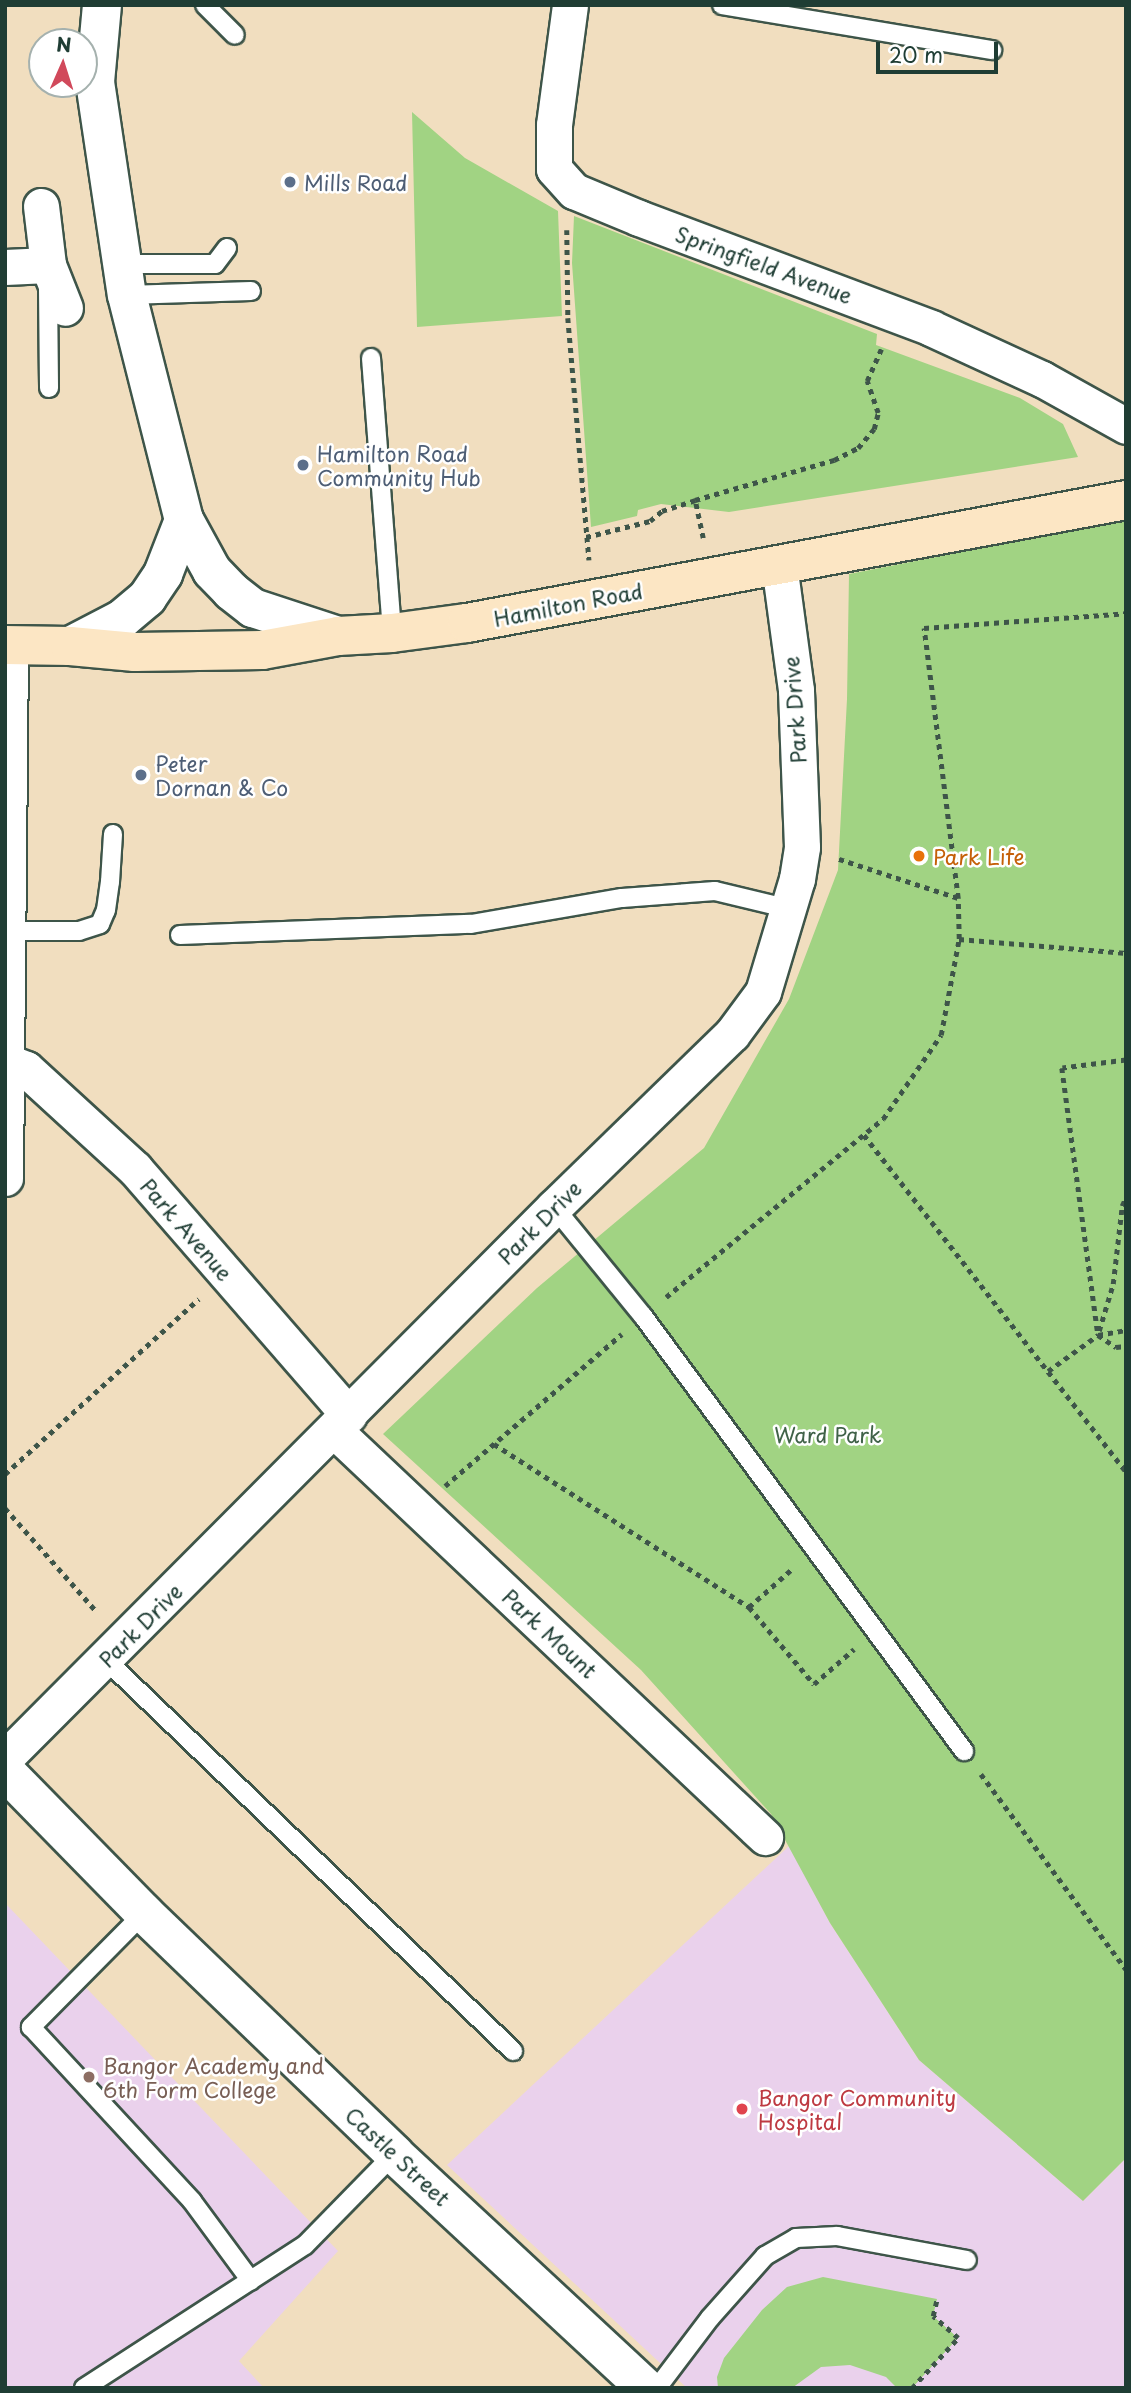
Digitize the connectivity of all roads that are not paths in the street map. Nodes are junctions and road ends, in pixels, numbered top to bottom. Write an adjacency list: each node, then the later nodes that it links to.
1 (102, 5): 11 (street)
2 (205, 5): 5 (lane)
3 (570, 5): 16 (street, Springfield Avenue)
4 (722, 5): 6 (lane)
5 (235, 35)
6 (992, 50)
7 (41, 206): 9 (street)
8 (227, 248): 11 (lane)
9 (48, 265): 10 (street); 13 (street); 15 (lane)
10 (5, 267)
11 (125, 279): 12 (lane); 18 (street)
12 (251, 291)
13 (65, 308)
14 (371, 358): 20 (lane)
15 (49, 388)
16 (1126, 426)
17 (1126, 500): 19 (main road, Hamilton Road)
18 (184, 520): 21 (street); 23 (street)
19 (779, 564): 20 (main road, Hamilton Road); 25 (street, Park Drive)
20 (391, 633): 21 (main road, Hamilton Road)
21 (338, 636): 23 (main road, Hamilton Road)
22 (8, 645): 23 (main road, Hamilton Road); 27 (street)
23 (70, 646)
24 (113, 834): 27 (lane)
25 (790, 909): 26 (lane); 30 (street, Park Drive)
26 (180, 935)
27 (7, 954): 28 (street)
28 (8, 1062): 29 (street); 31 (street, Park Avenue)
29 (5, 1178)
30 (554, 1207): 31 (street, Park Drive); 33 (lane)
31 (341, 1422): 32 (street, Park Drive); 36 (street, Park Mount)
32 (114, 1650): 34 (street, Park Drive); 38 (lane)
33 (964, 1751)
34 (5, 1758)
35 (5, 1771): 37 (street, Castle Street)
36 (765, 1837)
37 (144, 1913): 39 (street, Castle Street); 41 (lane)
38 (513, 2051)
39 (394, 2154): 41 (lane); 43 (street, Castle Street)
40 (967, 2260): 44 (lane)
41 (251, 2281): 42 (lane)
42 (84, 2388)
43 (646, 2388)
44 (657, 2388)

